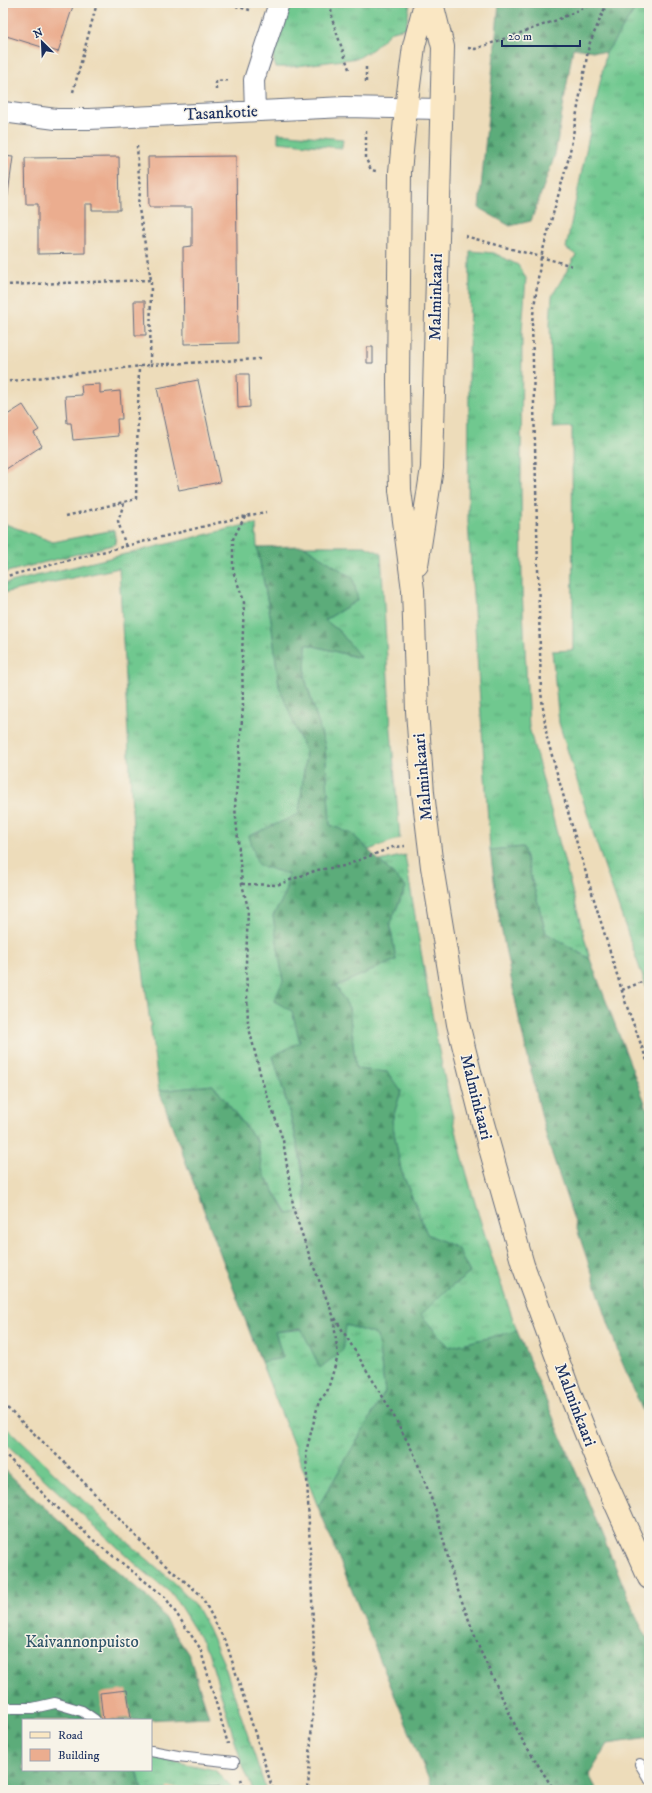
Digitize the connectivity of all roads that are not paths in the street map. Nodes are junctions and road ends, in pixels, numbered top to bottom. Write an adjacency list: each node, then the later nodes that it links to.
1 (279, 3): 6 (street)
2 (425, 3): 4 (main road, Malminkaari)
3 (432, 3): 5 (main road, Malminkaari)
4 (406, 109): 5 (street, Tasankotie); 6 (street, Tasankotie); 8 (main road, Malminkaari)
5 (440, 109): 8 (main road, Malminkaari)
6 (255, 111): 7 (street, Tasankotie)
7 (3, 112)
8 (413, 590): 9 (main road, Malminkaari)
9 (649, 1578)
10 (3, 1708): 11 (lane)
11 (94, 1719)
12 (152, 1751): 13 (lane)
13 (234, 1762)
14 (640, 1764): 15 (lane)
15 (649, 1779)

